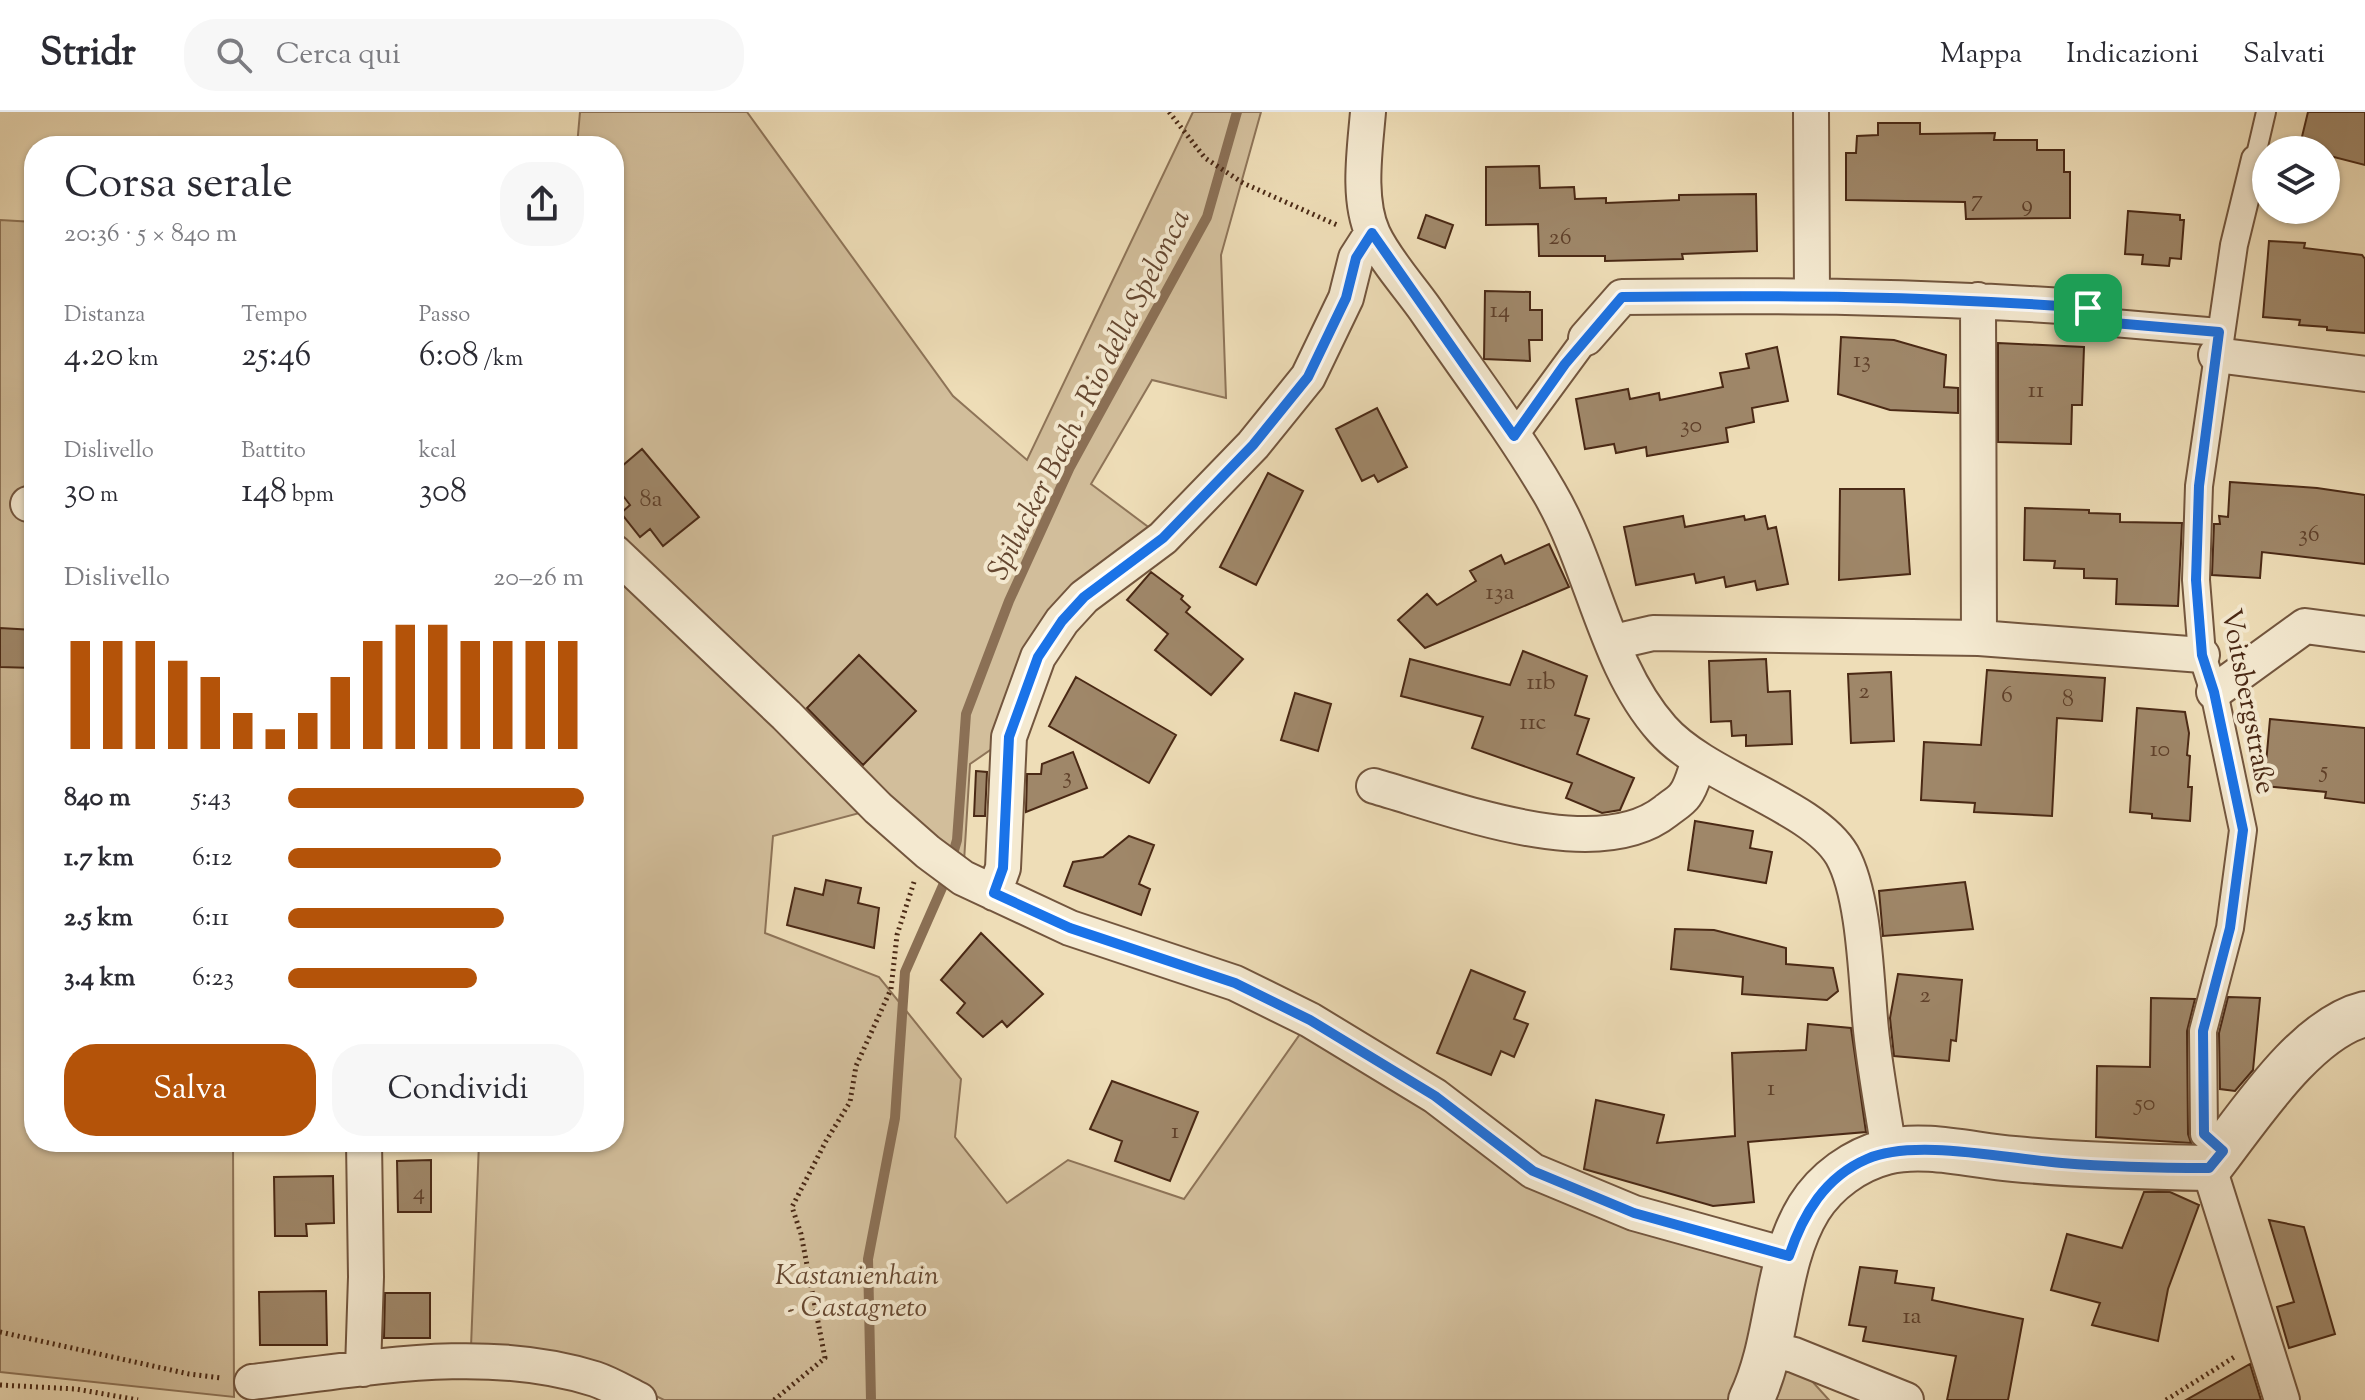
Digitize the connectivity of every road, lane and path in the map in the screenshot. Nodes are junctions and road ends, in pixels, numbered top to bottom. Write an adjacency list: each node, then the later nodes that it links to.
1 (1169, 112): 7 (path)
2 (1368, 112): 7 (street)
3 (1811, 112): 8 (street)
4 (2266, 112): 5 (lane, Voitsbergstraße)
5 (2260, 136)
6 (2252, 171): 12 (street, Voitsbergstraße)
7 (1372, 233): 14 (street); 24 (street)
8 (1812, 295): 9 (street); 11 (street)
9 (1978, 300): 10 (street); 17 (street)
10 (2088, 308): 12 (street)
11 (1586, 338): 14 (street)
12 (2218, 344): 13 (street); 19 (street, Voitsbergstraße)
13 (2365, 374)
14 (1514, 436): 18 (street)
15 (624, 562): 23 (street)
16 (2365, 634): 20 (street)
17 (1979, 638): 18 (street); 19 (street)
18 (1614, 642): 21 (street)
19 (2202, 655): 20 (street, Voitsbergstraße)
20 (2214, 692): 28 (street, Voitsbergstraße)
21 (1699, 761): 22 (street); 26 (street)
22 (1374, 786)
23 (931, 855): 24 (street); 38 (path)
24 (994, 893): 29 (street)
25 (2365, 1014): 28 (street)
26 (1889, 1151): 28 (street); 29 (street)
27 (364, 1152): 33 (street)
28 (2216, 1160): 31 (street)
29 (1789, 1256): 32 (street)
30 (0, 1332): 35 (path)
31 (2264, 1339): 41 (path); 42 (street)
32 (1770, 1349): 39 (street); 40 (street)
33 (363, 1369): 35 (street); 37 (street)
34 (0, 1385): 36 (path)
35 (249, 1391)
36 (138, 1400)
37 (639, 1400)
38 (774, 1400)
39 (1751, 1400)
40 (1906, 1400)
41 (2166, 1400)
42 (2282, 1400)

